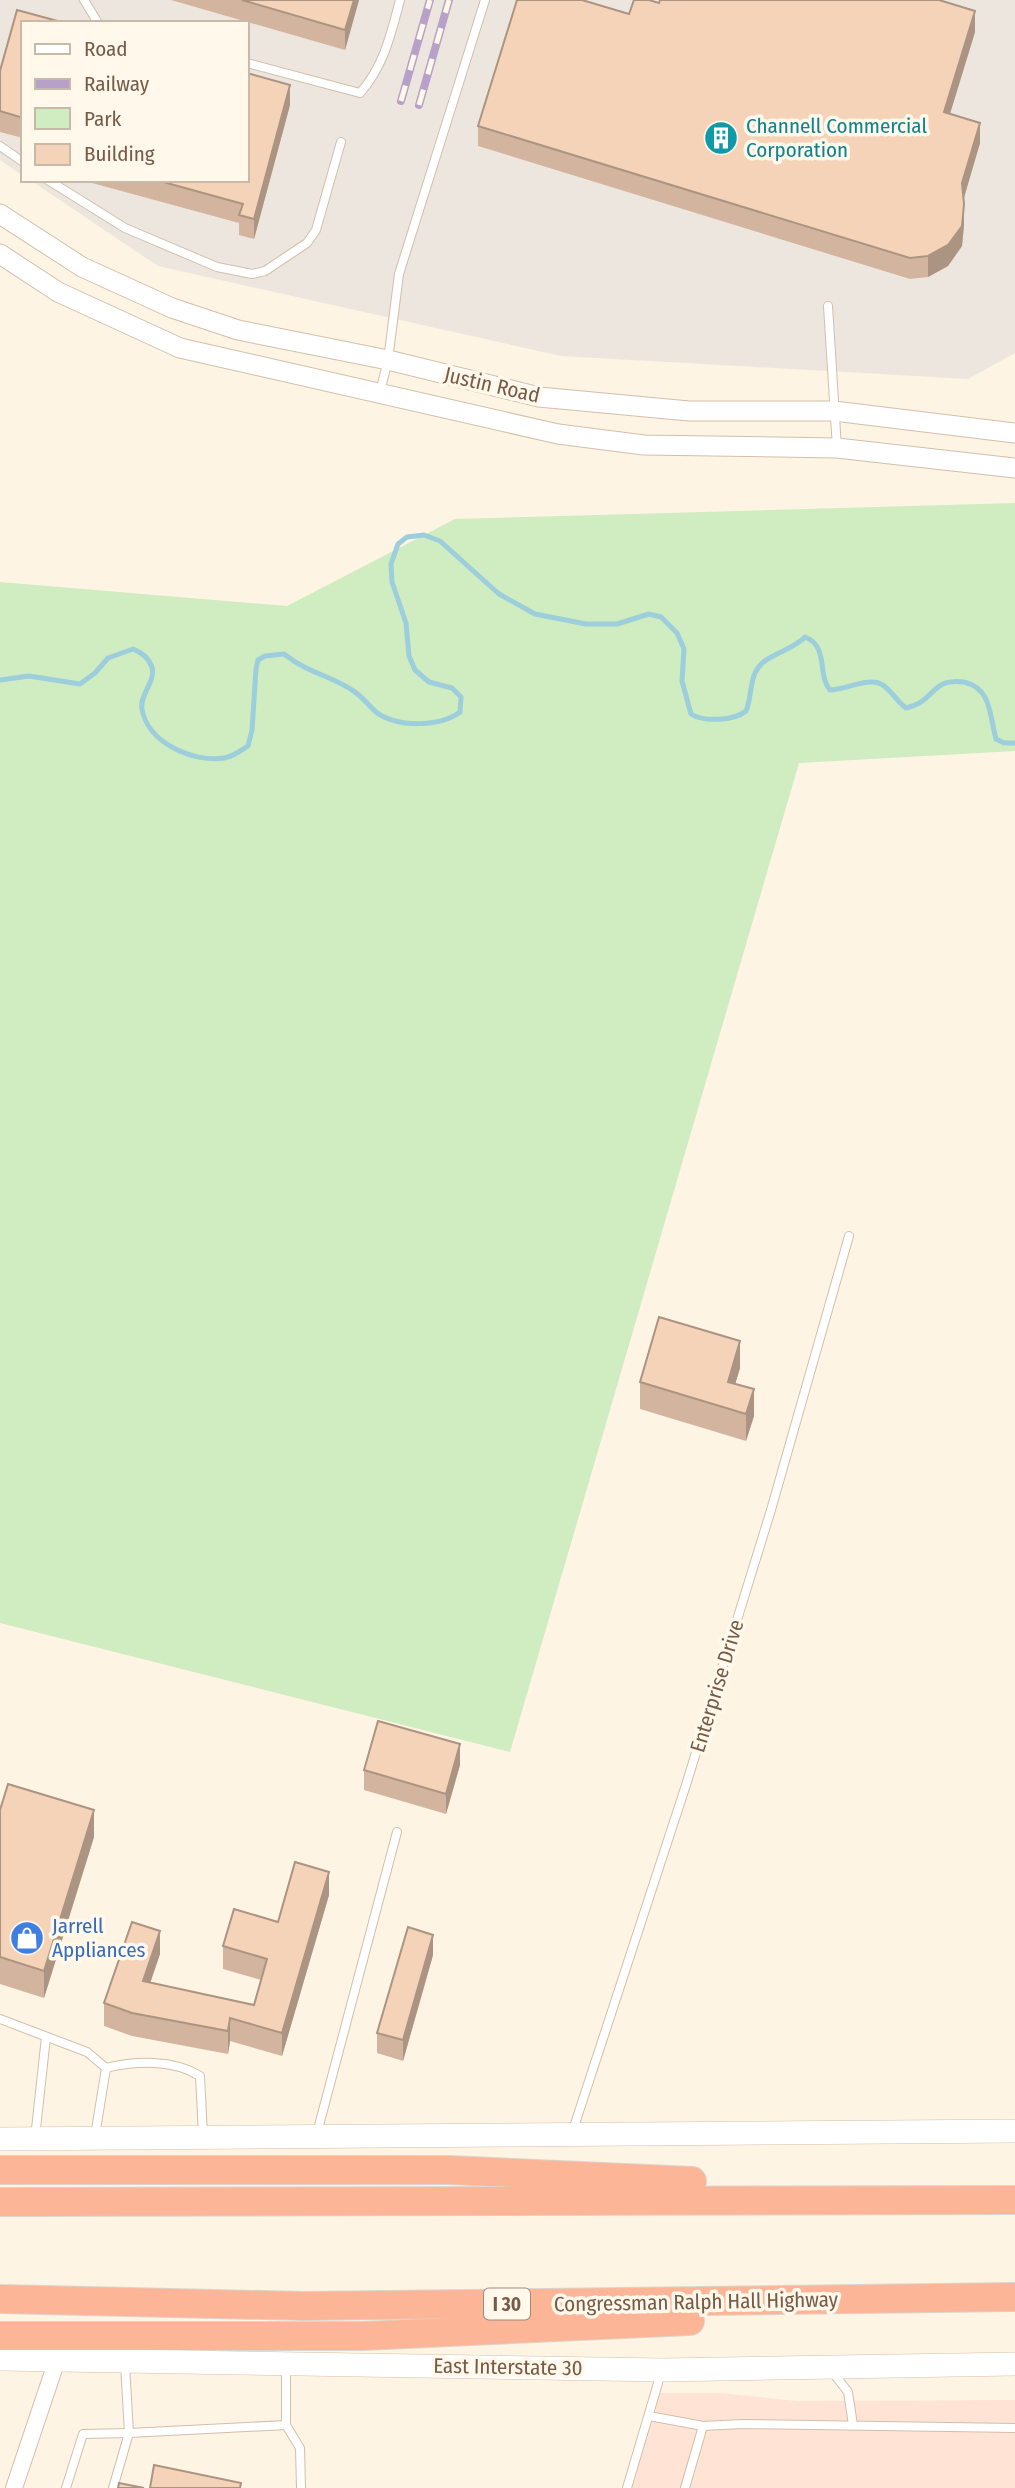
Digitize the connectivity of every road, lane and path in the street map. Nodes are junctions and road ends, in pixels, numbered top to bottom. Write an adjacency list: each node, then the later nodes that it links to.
1 (84, 0): 4 (lane)
2 (400, 0): 5 (lane)
3 (485, 0): 13 (lane)
4 (98, 21)
5 (248, 63)
6 (341, 142): 9 (lane)
7 (0, 146): 8 (lane)
8 (21, 161)
9 (51, 182)
10 (0, 214): 13 (street, Justin Road)
11 (0, 254): 14 (street, Justin Road)
12 (828, 306): 15 (lane)
13 (388, 360): 14 (lane); 15 (street, Justin Road)
14 (379, 394): 17 (street, Justin Road)
15 (834, 411): 16 (street, Justin Road); 17 (lane)
16 (1015, 433)
17 (836, 449): 18 (street, Justin Road)
18 (1015, 468)
19 (849, 1236): 25 (lane, Enterprise Drive)
20 (397, 1832): 26 (lane)
21 (0, 2019): 22 (lane)
22 (46, 2037): 23 (lane); 29 (lane)
23 (106, 2068): 27 (lane); 30 (lane)
24 (1015, 2131): 25 (main road)
25 (572, 2133): 26 (main road)
26 (316, 2136): 27 (main road)
27 (203, 2138): 30 (main road)
28 (0, 2139): 29 (main road)
29 (35, 2139): 30 (main road)
30 (94, 2139)
31 (0, 2170): 32 (highway)
32 (827, 2198): 33 (highway); 34 (highway)
33 (1015, 2200)
34 (0, 2203)
35 (1015, 2297): 37 (highway, Congressman Ralph Hall Highway / I 30)
36 (0, 2299): 37 (highway, Congressman Ralph Hall Highway / I 30)
37 (893, 2300): 38 (highway)
38 (0, 2336)
39 (0, 2359): 40 (main road, East Interstate 30)
40 (57, 2360): 41 (main road, East Interstate 30); 52 (street)
41 (125, 2361): 42 (main road, East Interstate 30); 51 (lane)
42 (286, 2363): 45 (main road, East Interstate 30); 47 (lane)
43 (1015, 2364): 44 (main road, East Interstate 30)
44 (829, 2368): 45 (main road, East Interstate 30); 49 (lane)
45 (662, 2370): 46 (lane)
46 (649, 2416): 48 (lane); 56 (lane)
47 (286, 2425): 51 (lane); 55 (lane)
48 (703, 2426): 49 (lane); 57 (lane)
49 (853, 2426): 50 (lane)
50 (1015, 2428)
51 (129, 2432): 53 (lane); 54 (lane)
52 (14, 2488)
53 (66, 2488)
54 (113, 2488)
55 (301, 2488)
56 (628, 2488)
57 (685, 2488)

